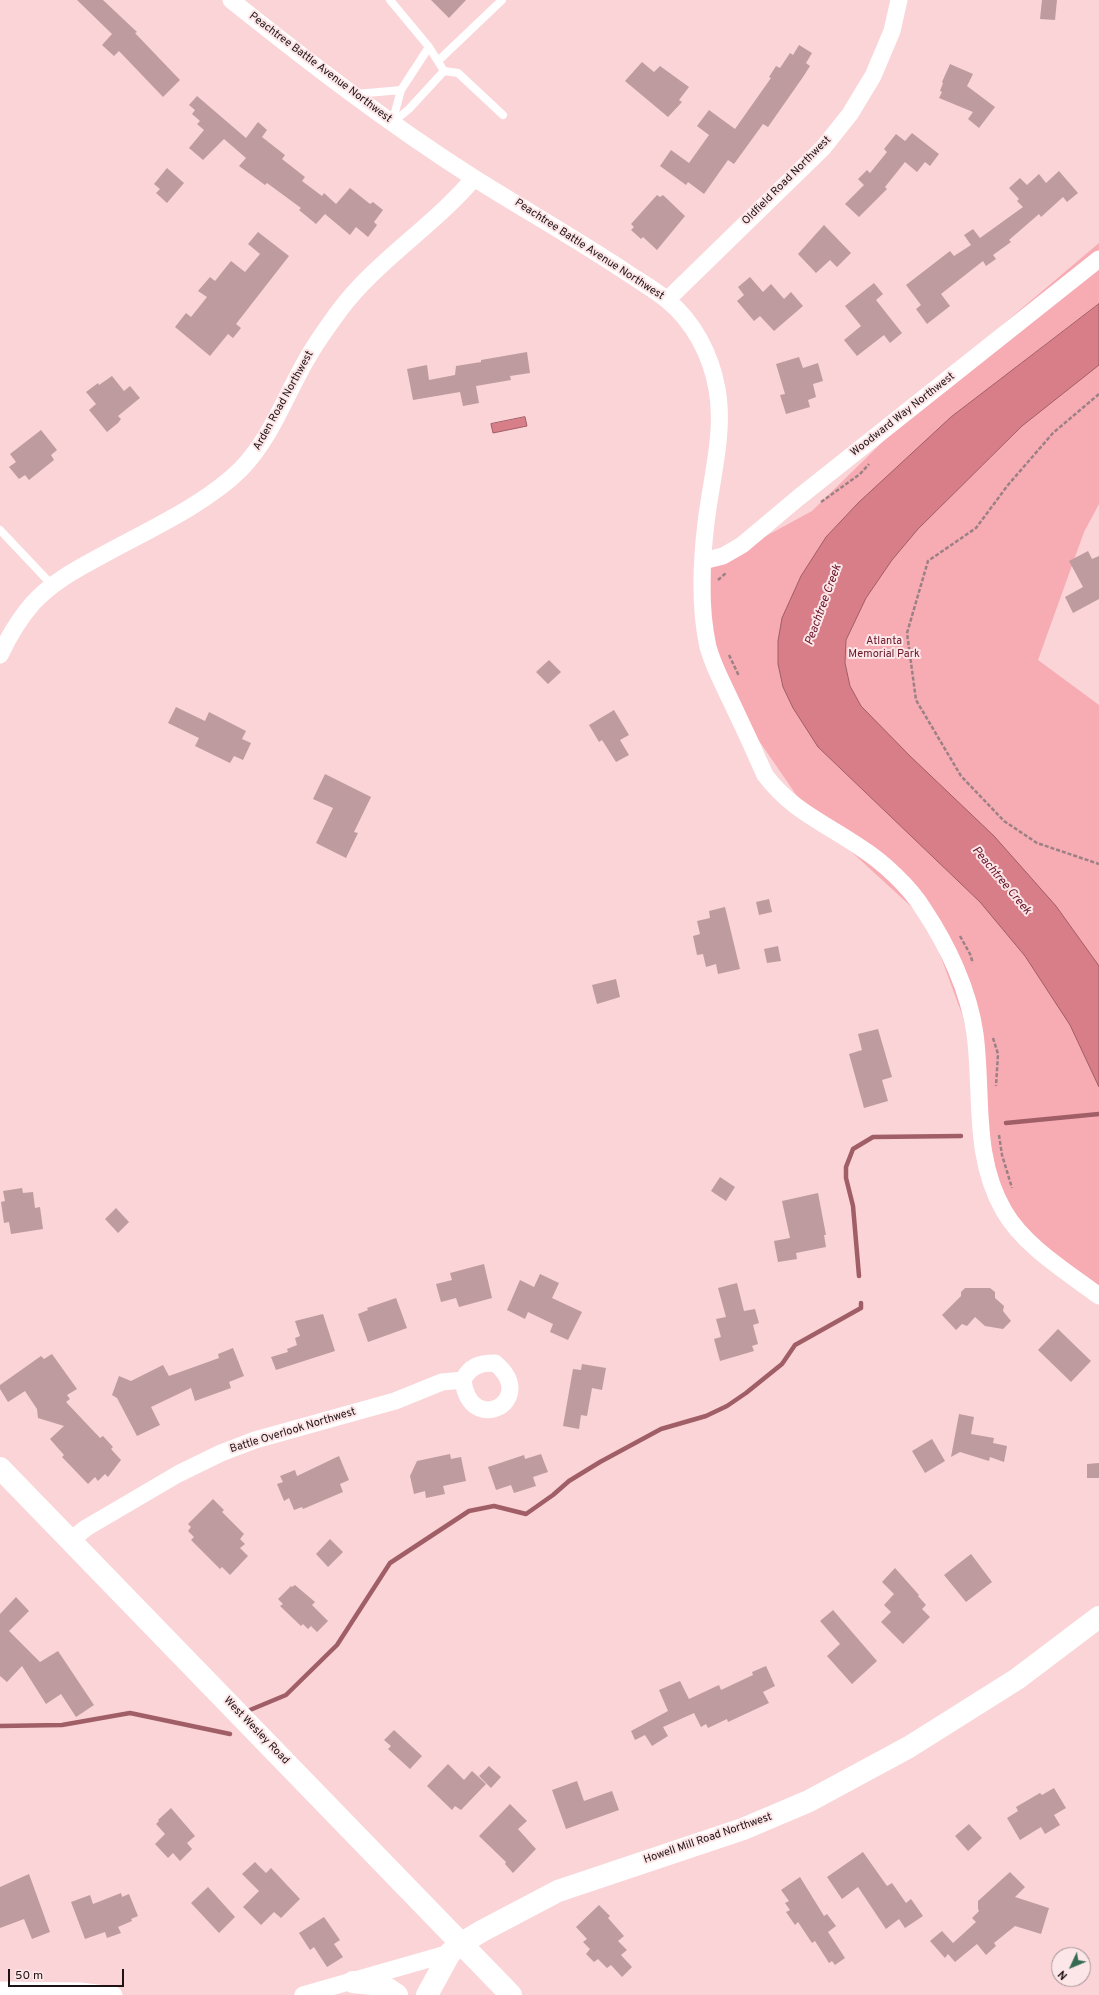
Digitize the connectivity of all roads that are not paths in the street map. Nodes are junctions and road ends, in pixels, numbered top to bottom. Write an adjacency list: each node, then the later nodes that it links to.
1 (231, 0): 9 (street, Peachtree Battle Avenue Northwest)
2 (390, 0): 5 (lane)
3 (502, 0): 6 (lane)
4 (899, 0): 14 (street, Oldfield Road Northwest)
5 (429, 47): 6 (lane); 8 (lane)
6 (438, 61): 7 (lane)
7 (444, 71): 10 (lane); 11 (lane)
8 (401, 90): 9 (lane); 11 (lane)
9 (352, 95): 11 (street, Peachtree Battle Avenue Northwest)
10 (503, 115)
11 (392, 123): 12 (street, Peachtree Battle Avenue Northwest)
12 (474, 178): 14 (street, Peachtree Battle Avenue Northwest); 17 (street, Arden Road Northwest)
13 (1099, 259): 16 (street, Woodward Way Northwest)
14 (667, 300): 16 (street, Peachtree Battle Avenue Northwest)
15 (0, 530): 17 (lane)
16 (703, 561): 19 (street, Peachtree Battle Avenue Northwest)
17 (52, 585): 18 (street, Arden Road Northwest)
18 (0, 655)
19 (1099, 1296)
20 (463, 1380): 22 (street, Battle Overlook Northwest)
21 (0, 1468): 22 (main road, West Wesley Road)
22 (71, 1540): 24 (main road, West Wesley Road)
23 (1099, 1617): 24 (main road, Howell Mill Road Northwest)
24 (456, 1948): 25 (street); 31 (main road); 32 (main road, West Wesley Road)
25 (353, 1982): 29 (street); 30 (main road)
26 (0, 1990): 27 (street)
27 (80, 1993): 28 (street)
28 (114, 1995)
29 (303, 1995)
30 (397, 1995)
31 (427, 1995)
32 (511, 1995)

